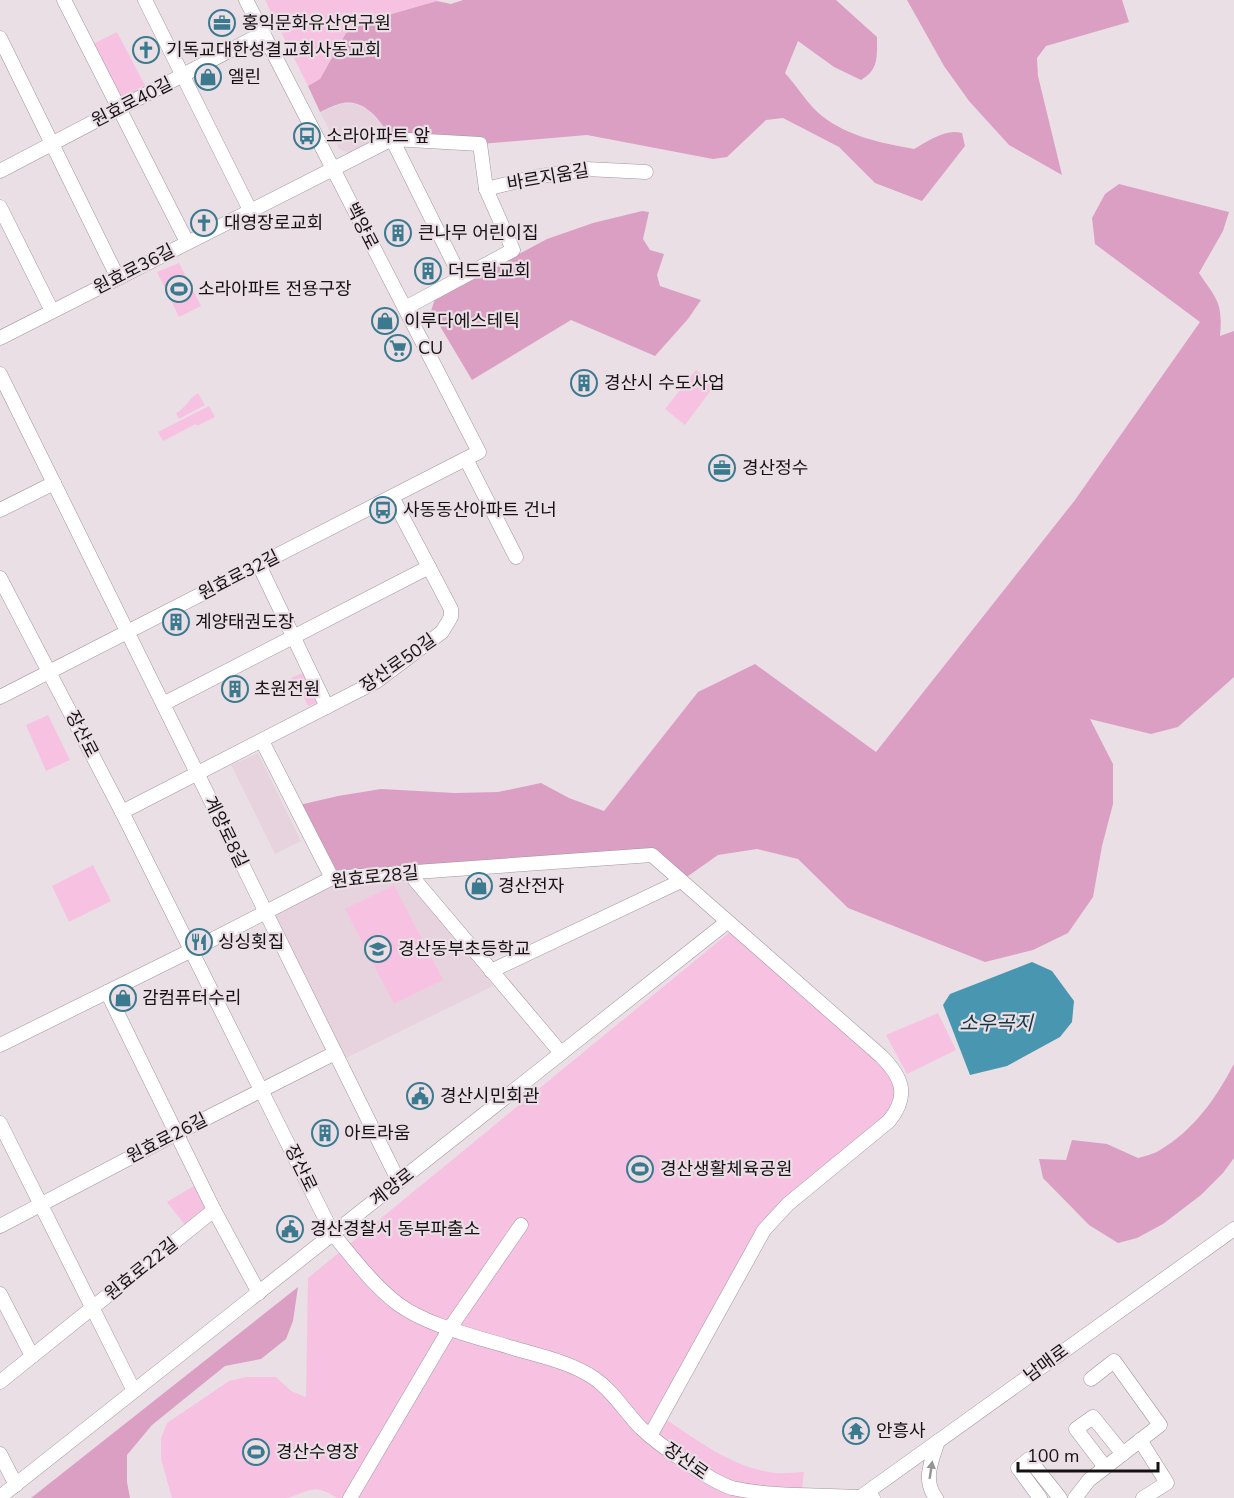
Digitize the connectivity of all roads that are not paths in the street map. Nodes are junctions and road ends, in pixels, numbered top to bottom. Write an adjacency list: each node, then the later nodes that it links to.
1 (64, 0): 7 (street)
2 (145, 0): 6 (street)
3 (246, 0): 4 (street, 백양로)
4 (263, 33): 6 (street, 원효로40길); 10 (street, 백양로)
5 (0, 38): 9 (street)
6 (182, 76): 7 (street, 원효로40길); 15 (street)
7 (119, 108): 9 (street, 원효로40길); 16 (street)
8 (392, 139): 10 (street, 원효로36길); 13 (street); 18 (street)
9 (52, 144): 11 (street, 원효로40길); 17 (street)
10 (333, 168): 15 (street, 원효로36길); 19 (street, 백양로)
11 (0, 171)
12 (646, 172): 13 (street, 바르지움길)
13 (486, 189): 18 (street)
14 (0, 207): 20 (street)
15 (250, 210): 16 (street, 원효로36길)
16 (187, 242): 17 (street, 원효로36길)
17 (118, 278): 20 (street, 원효로36길)
18 (461, 278): 19 (street)
19 (405, 308): 23 (street, 백양로)
20 (52, 311): 21 (street, 원효로36길)
21 (0, 338)
22 (0, 374): 24 (street, 계양로8길)
23 (473, 456): 25 (street, 원효로32길); 27 (street, 백양로)
24 (54, 483): 26 (street); 31 (street, 계양로8길)
25 (392, 497): 28 (street, 원효로32길); 29 (street, 장산로50길)
26 (0, 510)
27 (516, 557)
28 (259, 565): 31 (street, 원효로32길); 32 (street)
29 (429, 567): 32 (street); 36 (street, 장산로50길)
30 (0, 578): 33 (street, 장산로)
31 (127, 632): 33 (street, 원효로32길); 35 (street, 계양로8길)
32 (294, 637): 35 (street); 36 (street)
33 (50, 672): 34 (street, 원효로32길); 39 (street, 장산로)
34 (0, 697)
35 (163, 704): 38 (street, 계양로8길)
36 (327, 707): 37 (street, 장산로50길)
37 (262, 741): 38 (street, 장산로50길); 41 (street)
38 (197, 773): 39 (street, 장산로50길); 43 (street, 계양로8길)
39 (122, 812): 45 (street, 장산로)
40 (409, 873): 41 (street, 원효로28길); 42 (street, 원효로28길); 46 (street)
41 (332, 878): 43 (street, 원효로28길)
42 (681, 881): 44 (street, 원효로28길); 46 (street)
43 (265, 912): 45 (street, 원효로28길); 49 (street, 계양로8길)
44 (728, 922): 50 (street, 계양로); 69 (street, 원효로28길)
45 (190, 951): 47 (street, 원효로28길); 51 (street, 장산로)
46 (491, 971): 50 (street)
47 (107, 992): 48 (street, 원효로28길); 53 (street)
48 (0, 1045)
49 (335, 1053): 51 (street, 원효로26길); 54 (street, 계양로8길)
50 (561, 1053): 54 (street, 계양로)
51 (262, 1090): 53 (street, 원효로26길); 60 (street, 장산로)
52 (0, 1123): 55 (street)
53 (177, 1133): 55 (street, 원효로26길); 56 (street)
54 (399, 1182): 60 (street, 계양로)
55 (40, 1204): 57 (street, 원효로26길); 63 (street)
56 (214, 1210): 61 (street); 63 (street, 원효로22길)
57 (0, 1226)
58 (520, 1226): 64 (street)
59 (1234, 1229): 71 (street, 남매로)
60 (333, 1234): 61 (street, 계양로); 64 (street, 장산로)
61 (259, 1293): 68 (street, 계양로)
62 (0, 1294): 65 (street)
63 (92, 1308): 65 (street, 원효로22길); 68 (street)
64 (450, 1328): 69 (street, 장산로); 79 (street)
65 (32, 1356): 67 (street, 원효로22길)
66 (1091, 1379): 70 (street)
67 (0, 1382)
68 (134, 1391): 75 (street, 계양로)
69 (650, 1436): 78 (street, 장산로)
70 (1140, 1440): 73 (street); 84 (street)
71 (938, 1441): 80 (street, 남매로); 81 (street, one-way to 71)
72 (0, 1454): 75 (street)
73 (1123, 1454): 74 (street); 74 (street)
74 (1106, 1467): 76 (street)
75 (16, 1485): 77 (street, 계양로)
76 (1080, 1496)
77 (0, 1497)
78 (781, 1497): 80 (street, 장산로)
79 (350, 1498)
80 (864, 1498)
81 (936, 1498)
82 (1040, 1498): 83 (street)
83 (1060, 1498)
84 (1143, 1498)

